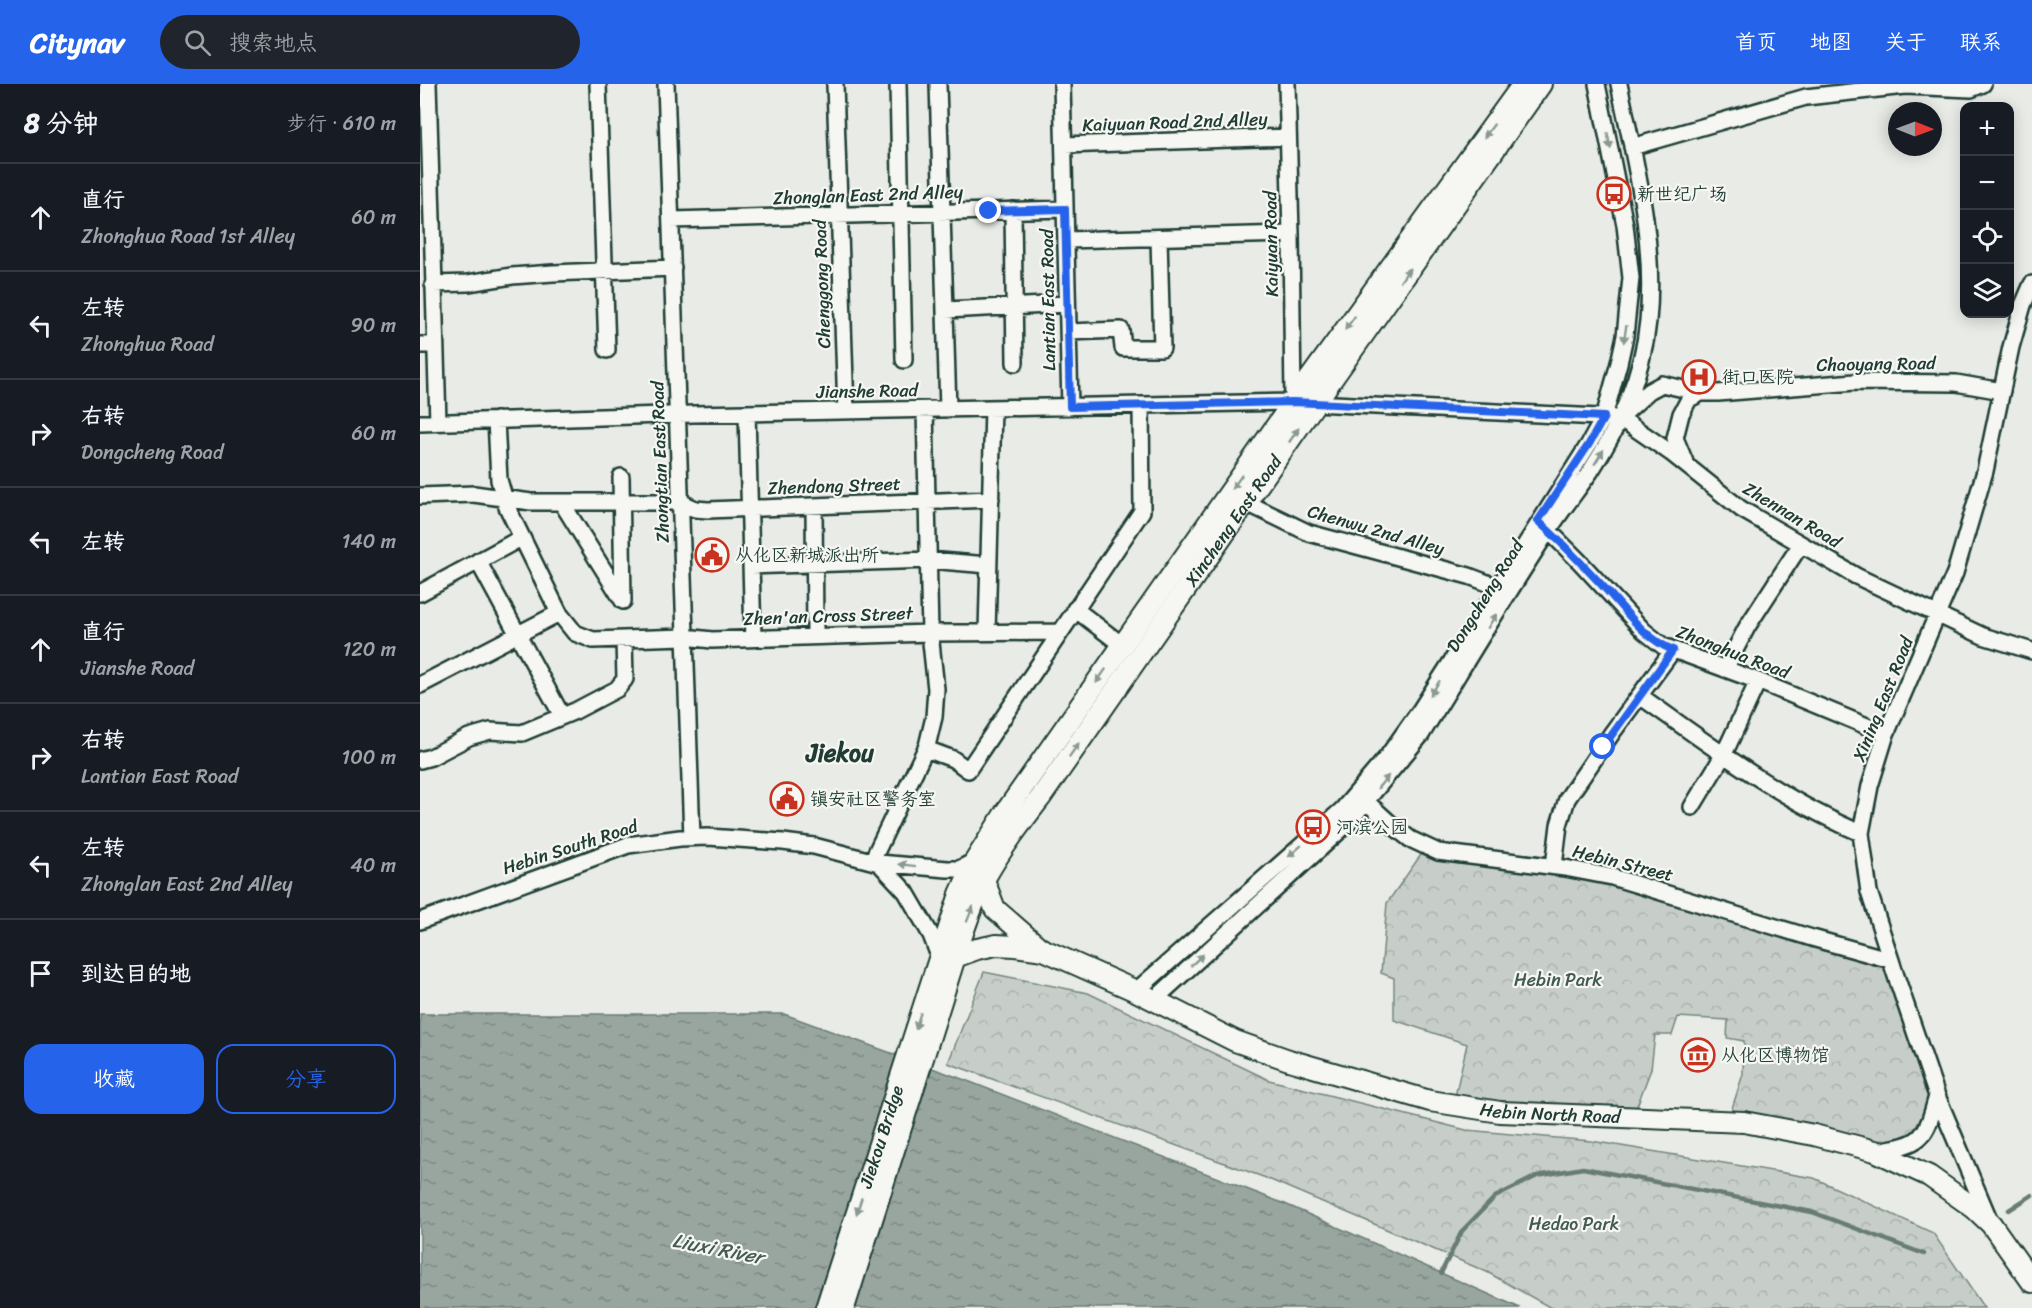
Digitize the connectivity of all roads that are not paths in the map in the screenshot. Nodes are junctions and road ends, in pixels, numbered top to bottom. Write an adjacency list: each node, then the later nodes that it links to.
1 (428, 84): 14 (street)
2 (598, 84): 29 (street)
3 (666, 84): 23 (street, Zhongtian East Road)
4 (835, 84): 22 (street, Chenggong Road)
5 (898, 84): 21 (street)
6 (938, 84): 20 (street)
7 (1062, 84): 16 (street, Lantian East Road)
8 (1287, 84): 15 (street, Kaiyuan Road)
9 (1523, 84): 42 (main road, Xincheng East Road, one-way to 42)
10 (1541, 84): 43 (main road, Xincheng East Road, one-way to 10)
11 (1597, 84): 52 (street, Dongcheng Road, one-way to 52)
12 (1618, 84): 17 (street, Dongcheng Road)
13 (1983, 84): 17 (street)
14 (424, 125): 27 (street)
15 (1288, 137): 16 (street, Kaiyuan Road 2nd Alley); 24 (street, Kaiyuan Road)
16 (1064, 145): 18 (street, Lantian East Road)
17 (1632, 147): 53 (street, Dongcheng Road)
18 (1065, 209): 19 (street, Zhonglan East 2nd Alley); 26 (street, Lantian East Road)
19 (1013, 210): 20 (street, Zhonglan East 2nd Alley); 33 (street)
20 (943, 211): 21 (street, Zhonglan East 2nd Alley); 34 (street)
21 (902, 213): 22 (street, Zhonglan East 2nd Alley); 38 (street)
22 (839, 216): 23 (street, Zhonglan East 2nd Alley); 49 (street, Chenggong Road)
23 (671, 220): 28 (street, Zhongtian East Road)
24 (1291, 234): 25 (street); 42 (street, Kaiyuan Road)
25 (1159, 238): 26 (street); 35 (street)
26 (1066, 240): 32 (street, Lantian East Road)
27 (426, 254): 30 (street)
28 (673, 268): 29 (street); 51 (street, Zhongtian East Road)
29 (604, 271): 30 (street); 37 (street)
30 (433, 284): 36 (street)
31 (2032, 284): 40 (street, Xining East Road)
32 (1067, 304): 33 (street); 35 (street, Lantian East Road)
33 (1014, 307): 34 (street); 39 (street)
34 (946, 310): 47 (street)
35 (1068, 332): 45 (street, Lantian East Road)
36 (428, 345): 55 (street)
37 (607, 350)
38 (904, 360)
39 (1015, 363)
40 (2002, 391): 41 (street, Chaoyang Road); 81 (street, Xining East Road)
41 (1701, 393): 53 (street, Chaoyang Road); 57 (street)
42 (1293, 402): 43 (street, Jianshe Road); 44 (street, Jianshe Road); 90 (main road, Xincheng East Road, one-way to 90)
43 (1315, 404): 52 (street, Jianshe Road); 66 (main road, Xincheng East Road, one-way to 43)
44 (1141, 405): 45 (street, Jianshe Road); 79 (street)
45 (1070, 407): 46 (street, Jianshe Road)
46 (993, 408): 47 (street, Jianshe Road); 60 (street)
47 (948, 409): 48 (street, Jianshe Road)
48 (926, 410): 49 (street, Jianshe Road); 64 (street, Zhen'an Cross Street)
49 (846, 411): 50 (street, Jianshe Road)
50 (747, 413): 51 (street, Jianshe Road); 68 (street)
51 (678, 415): 54 (street, Jianshe Road); 63 (street, Zhongtian East Road)
52 (1604, 417): 53 (street); 69 (street, Dongcheng Road)
53 (1620, 418): 57 (street, Zhennan Road); 69 (street, Dongcheng Road, one-way to 53)
54 (496, 420): 55 (street, Jianshe Road); 61 (street, Zhen'an Cross Street)
55 (438, 422): 56 (street, Jianshe Road)
56 (420, 423)
57 (1686, 465): 71 (street, Zhennan Road)
58 (621, 477): 62 (street)
59 (420, 496): 61 (street, Zhendong Street)
60 (991, 499): 64 (street, Zhendong Street); 75 (street)
61 (505, 500): 65 (street, Zhendong Street); 70 (street, Zhen'an Cross Street)
62 (621, 502): 63 (street, Zhendong Street); 65 (street, Zhendong Street); 65 (street)
63 (681, 502): 68 (street, Zhendong Street); 87 (street, Zhongtian East Road)
64 (927, 502): 67 (street, Zhendong Street); 72 (street, Zhen'an Cross Street)
65 (562, 503)
66 (1247, 503): 77 (street, Chenwu 2nd Alley); 109 (main road, Xincheng East Road, one-way to 66)
67 (814, 506): 68 (street, Zhendong Street); 74 (street)
68 (749, 509): 76 (street)
69 (1543, 526): 77 (street, Dongcheng Road); 91 (street, Zhonghua Road); 102 (street, Dongcheng Road, one-way to 69)
70 (521, 538): 73 (street); 80 (street, Zhen'an Cross Street)
71 (1800, 544): 81 (street, Zhennan Road); 93 (street)
72 (928, 560): 74 (street); 75 (street); 84 (street, Zhen'an Cross Street)
73 (478, 561): 78 (street); 85 (street)
74 (814, 564): 76 (street); 86 (street)
75 (988, 565): 82 (street)
76 (751, 566): 88 (street)
77 (1498, 587): 102 (street, Dongcheng Road, one-way to 102)
78 (420, 593)
79 (1075, 609): 83 (street); 90 (street)
80 (559, 613): 85 (street); 89 (street, Zhen'an Cross Street)
81 (1938, 616): 92 (street, Zhennan Road); 98 (street, Xining East Road)
82 (987, 632): 83 (street); 84 (street)
83 (1059, 632): 99 (street)
84 (930, 633): 86 (street, Zhen'an Cross Street); 99 (street)
85 (519, 634): 95 (street); 97 (street)
86 (815, 636): 88 (street, Zhen'an Cross Street)
87 (686, 637): 88 (street, Zhen'an Cross Street); 89 (street, Zhen'an Cross Street); 105 (street, Zhongtian East Road)
88 (753, 638)
89 (624, 640): 97 (street)
90 (1122, 645): 106 (main road, Xincheng East Road, one-way to 106)
91 (1673, 650): 93 (street, Zhonghua Road); 96 (street)
92 (2032, 651)
93 (1725, 669): 94 (street, Zhonghua Road)
94 (1758, 681): 98 (street, Zhonghua Road); 100 (street)
95 (420, 685)
96 (1640, 696): 100 (street); 108 (street)
97 (562, 716): 101 (street)
98 (1886, 734): 104 (street, Xining East Road)
99 (926, 749): 107 (street)
100 (1724, 754): 103 (street); 104 (street)
101 (420, 760)
102 (1362, 797): 108 (street, Hebin Street); 114 (street, Dongcheng Road)
103 (1692, 807)
104 (1861, 832): 112 (street, Xining East Road)
105 (692, 838): 107 (street, Hebin South Road); 110 (street, Hebin South Road)
106 (975, 861): 107 (street, Hebin South Road, one-way to 107); 113 (main road, Xincheng East Road)
107 (875, 862): 113 (street)
108 (1554, 866): 112 (street, Hebin Street)
109 (984, 880): 111 (main road, Hebin North Road); 113 (main road, Xincheng East Road, one-way to 109)
110 (420, 921)
111 (1044, 950): 113 (main road, Hebin North Road); 114 (main road, Hebin North Road)
112 (1891, 960): 115 (street, Xining East Road)
113 (945, 962): 119 (main road, Jiekou Bridge, one-way to 119); 120 (main road, Jiekou Bridge)
114 (1145, 995): 116 (main road, Hebin North Road)
115 (1937, 1096): 116 (street); 117 (street, Xining East Road)
116 (1875, 1151): 117 (main road, Hebin North Road)
117 (1991, 1224): 118 (main road, Hebin North Road)
118 (2032, 1282)
119 (826, 1308)
120 (844, 1308)

